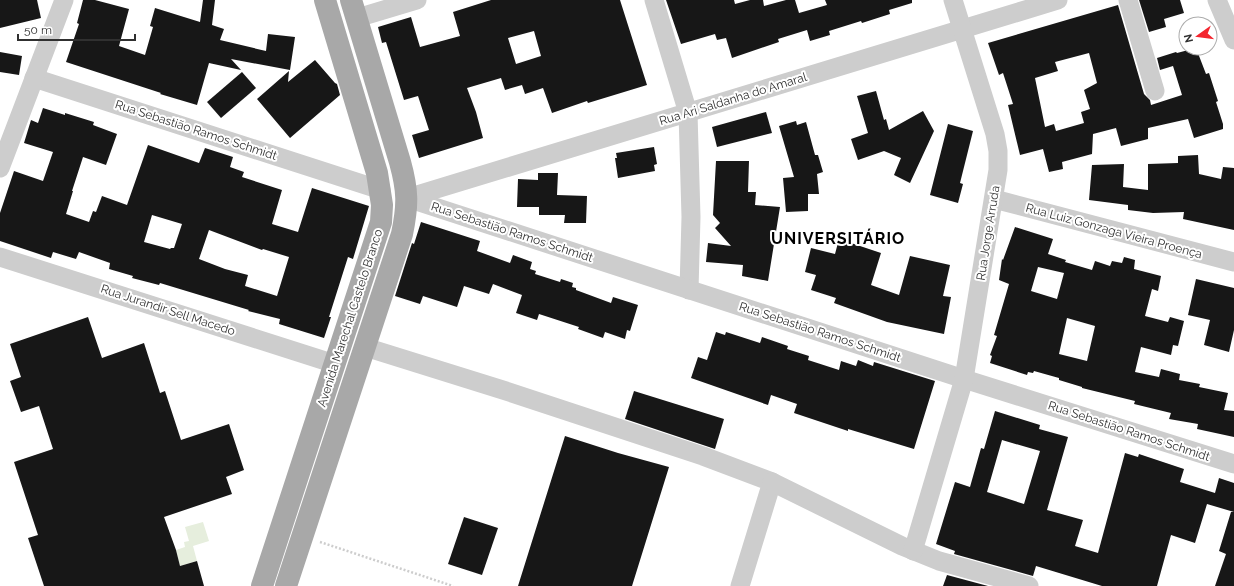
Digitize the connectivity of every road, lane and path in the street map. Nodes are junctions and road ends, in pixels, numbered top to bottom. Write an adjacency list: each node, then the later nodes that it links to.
1 (64, 0): 12 (street)
2 (325, 0): 15 (main road, Avenida Marechal Castelo Branco)
3 (417, 0): 9 (street)
4 (654, 0): 14 (street)
5 (953, 0): 10 (street, Rua Jorge Arruda)
6 (1058, 0): 10 (street, Rua Ari Saldanha do Amaral)
7 (1128, 0): 13 (street)
8 (1216, 0): 11 (street)
9 (354, 9): 18 (main road, Avenida Marechal Castelo Branco)
10 (962, 29): 14 (street, Rua Ari Saldanha do Amaral); 19 (street, Rua Jorge Arruda)
11 (1234, 40)
12 (34, 78): 16 (street); 17 (street, Rua Sebastião Ramos Schmidt)
13 (1155, 91)
14 (688, 113): 18 (street, Rua Ari Saldanha do Amaral); 22 (street)
15 (366, 134): 17 (main road, Avenida Marechal Castelo Branco); 18 (main road)
16 (0, 166)
17 (381, 190): 24 (main road, Avenida Marechal Castelo Branco)
18 (407, 198): 22 (street, Rua Sebastião Ramos Schmidt); 23 (main road, Avenida Marechal Castelo Branco)
19 (994, 199): 21 (street, Rua Luiz Gonzaga Vieira Proença); 25 (street, Rua Jorge Arruda)
20 (0, 257): 24 (street, Rua Jurandir Sell Macedo)
21 (1234, 262)
22 (689, 290): 25 (street, Rua Sebastião Ramos Schmidt)
23 (365, 347): 27 (street); 28 (main road, Avenida Marechal Castelo Branco)
24 (335, 364): 30 (main road, Avenida Marechal Castelo Branco)
25 (964, 379): 26 (street, Rua Sebastião Ramos Schmidt); 29 (street, Rua Jorge Arruda)
26 (1234, 464)
27 (772, 482): 29 (street); 33 (street)
28 (302, 537): 31 (main road, Avenida Marechal Castelo Branco); 32 (path)
29 (913, 550): 34 (street)
30 (262, 586)
31 (286, 586)
32 (453, 586)
33 (740, 586)
34 (1029, 586)

